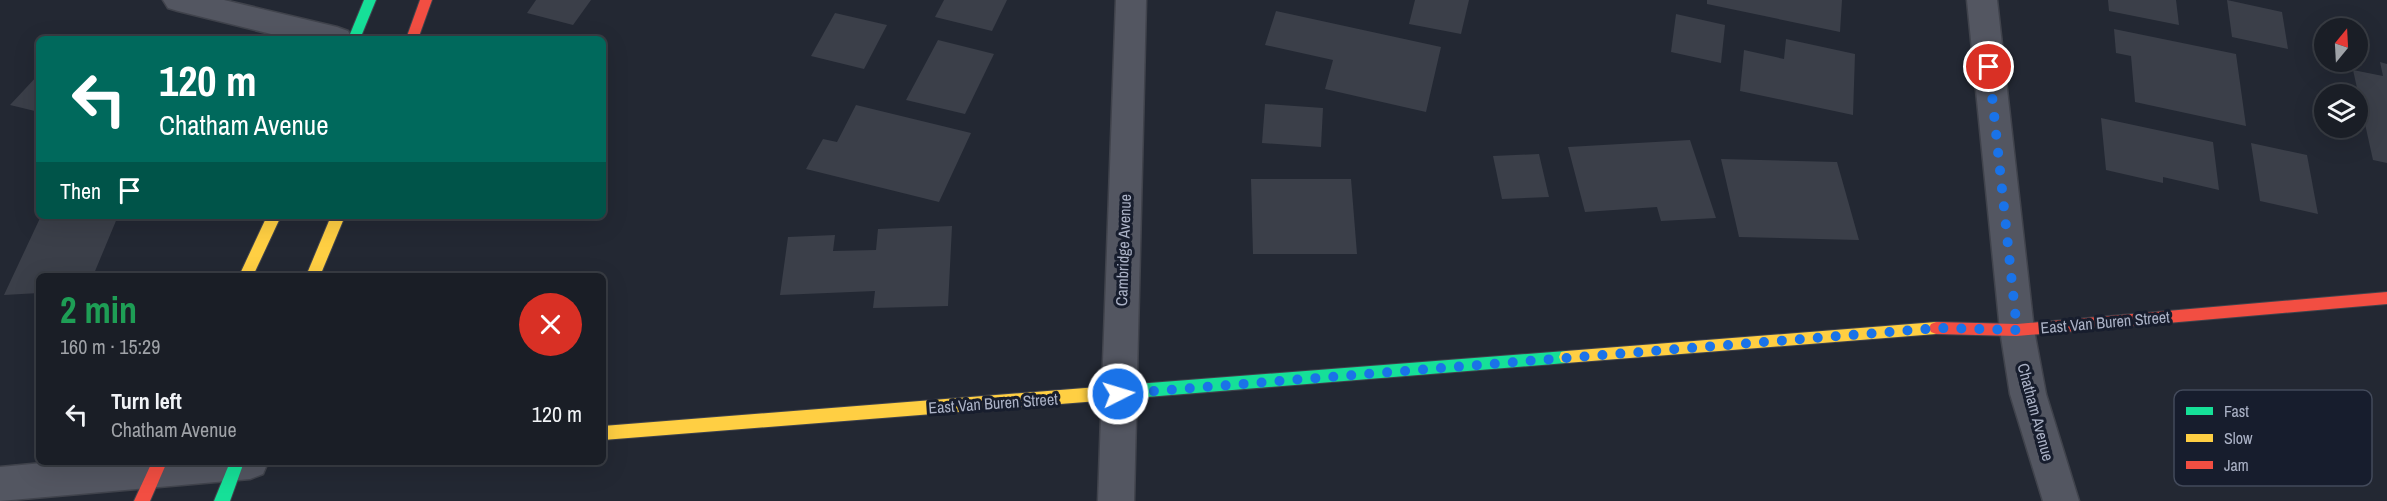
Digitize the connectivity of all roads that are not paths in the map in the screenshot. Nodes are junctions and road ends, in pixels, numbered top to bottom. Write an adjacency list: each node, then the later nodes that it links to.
1 (178, 0): 6 (street)
2 (370, 0): 7 (street)
3 (426, 0): 8 (street)
4 (1131, 0): 15 (street, Cambridge Avenue)
5 (1982, 0): 14 (street, Chatham Avenue)
6 (325, 36)
7 (355, 36)
8 (412, 36)
9 (273, 219): 11 (street)
10 (337, 219): 12 (street)
11 (247, 273)
12 (314, 273)
13 (2387, 298): 14 (street, East Van Buren Street)
14 (2017, 330): 15 (street, East Van Buren Street); 23 (street, Chatham Avenue)
15 (1118, 394): 16 (street, East Van Buren Street); 22 (street, Cambridge Avenue)
16 (606, 433)
17 (224, 465): 19 (street)
18 (240, 465): 21 (street)
19 (152, 478): 20 (street)
20 (0, 484)
21 (222, 501)
22 (1116, 501)
23 (2061, 501)

